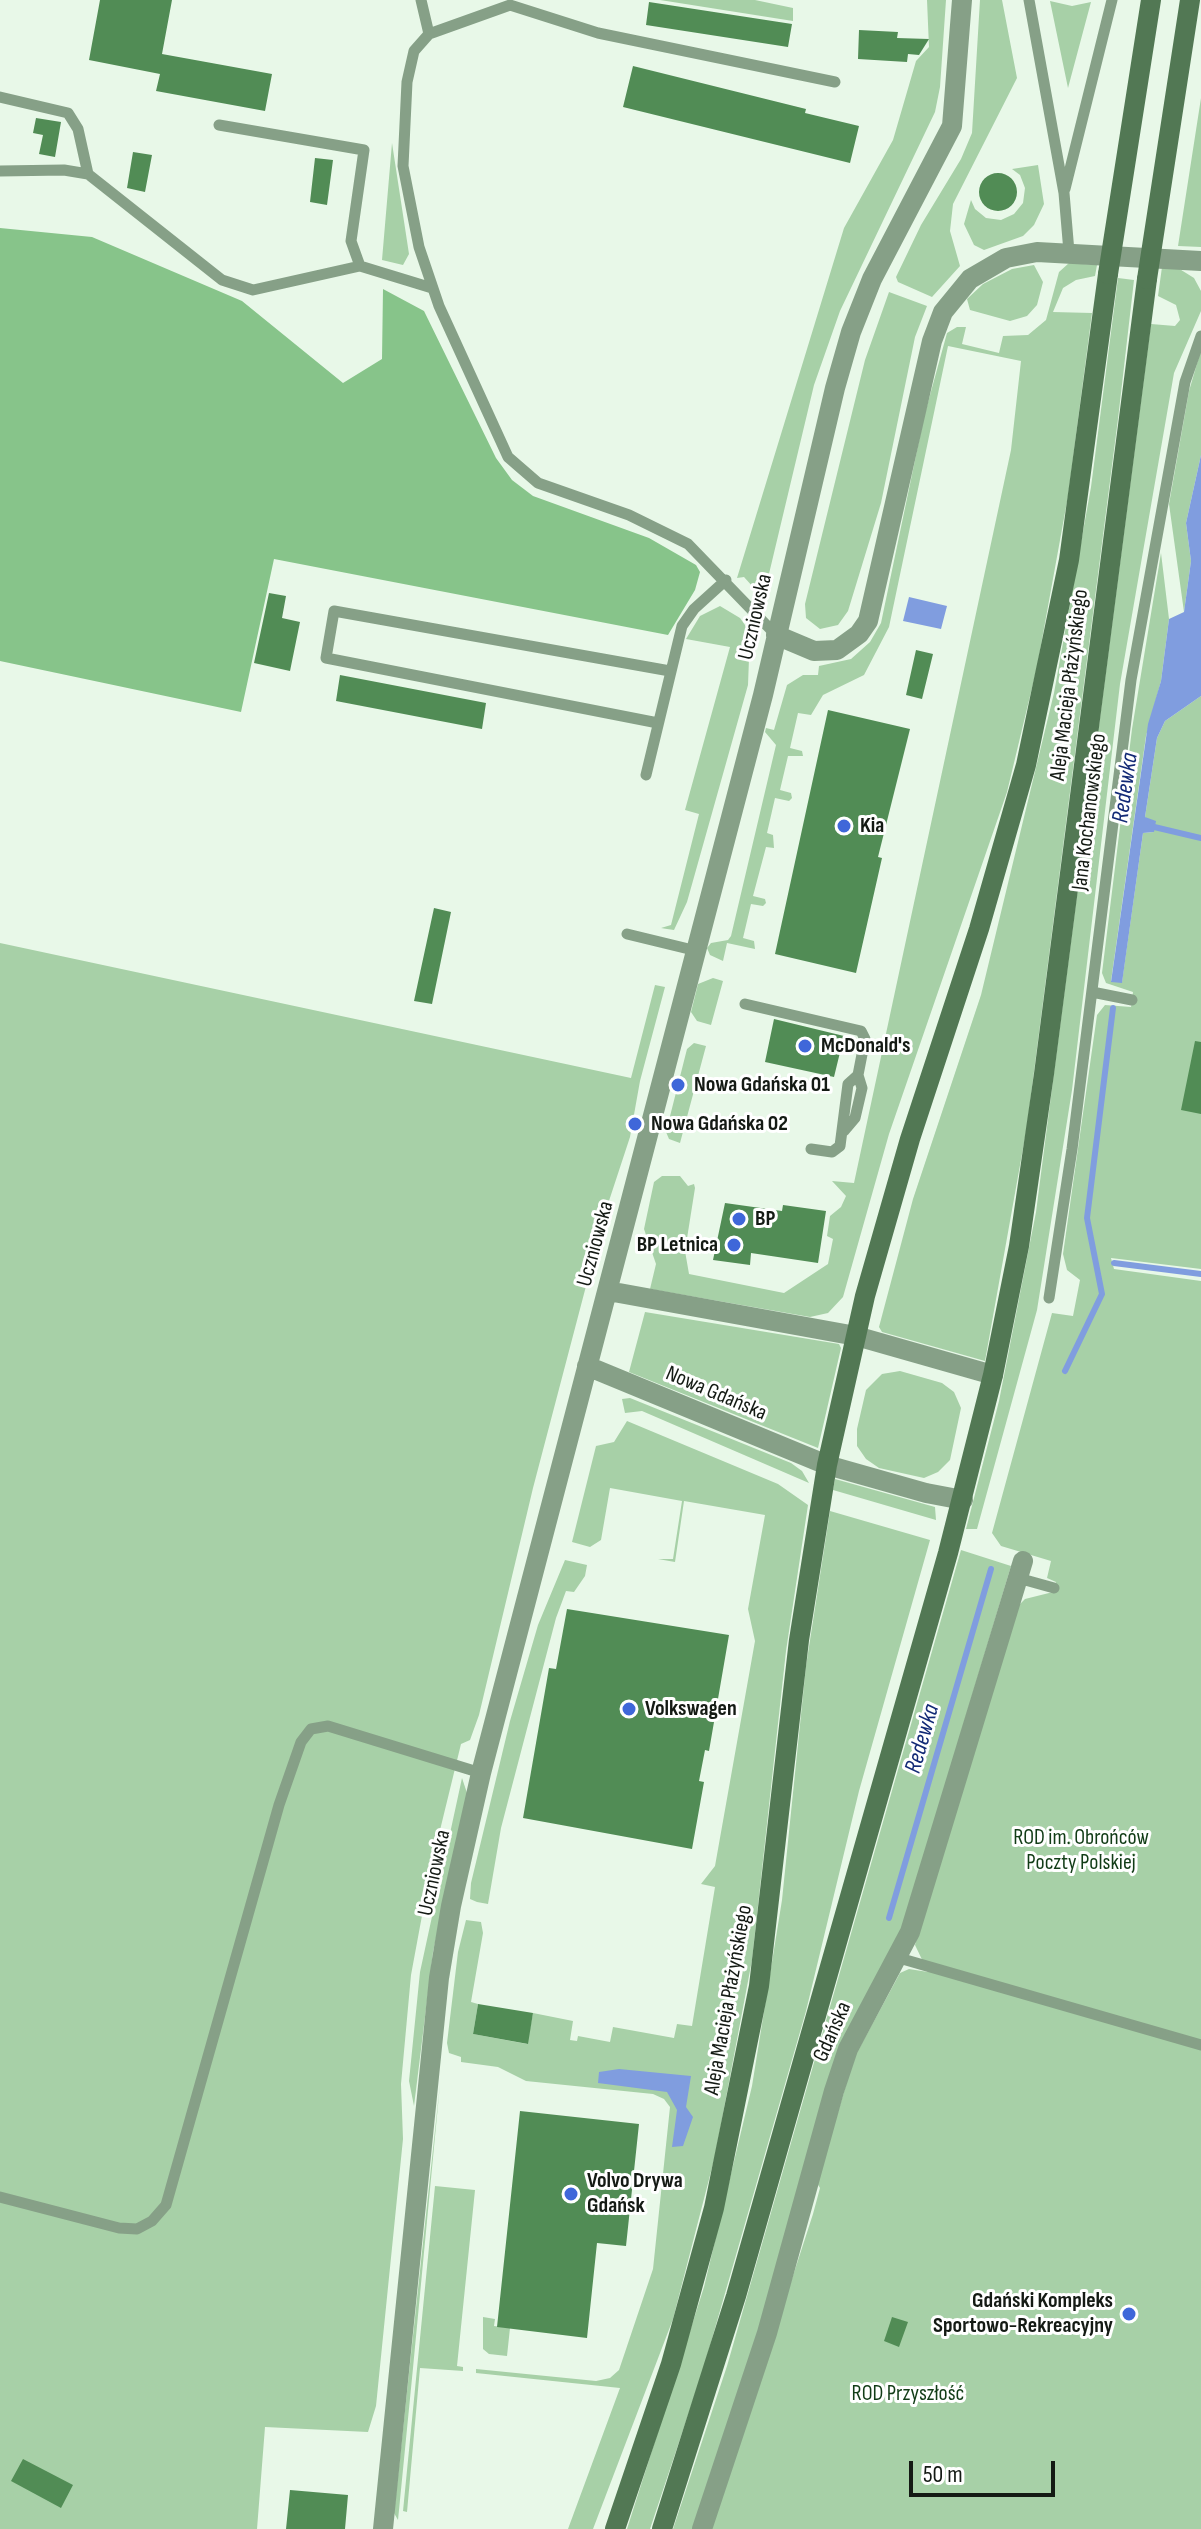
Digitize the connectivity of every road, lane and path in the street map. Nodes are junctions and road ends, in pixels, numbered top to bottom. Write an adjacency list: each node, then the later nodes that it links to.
1 (421, 0): 7 (lane)
2 (962, 0): 20 (street, Uczniowska)
3 (1029, 0): 13 (lane)
4 (1112, 0): 13 (lane)
5 (1151, 0): 32 (main road, Aleja Macieja Płażyńskiego, bridge)
6 (1190, 0): 34 (main road, Aleja Macieja Płażyńskiego, bridge)
7 (429, 34): 8 (lane); 17 (lane)
8 (835, 82)
9 (0, 97): 12 (lane)
10 (219, 125): 16 (lane)
11 (0, 171): 12 (lane)
12 (88, 174): 16 (lane)
13 (1064, 193): 14 (lane)
14 (1069, 252): 15 (street); 20 (street)
15 (1201, 261)
16 (360, 266): 17 (lane)
17 (432, 288): 19 (lane)
18 (1201, 336): 26 (lane, Jana Kochanowskiego)
19 (726, 580): 20 (lane); 21 (lane)
20 (776, 635): 25 (street, Uczniowska)
21 (670, 671): 22 (lane); 22 (lane)
22 (658, 723): 23 (lane)
23 (646, 775)
24 (627, 934): 25 (lane)
25 (697, 951): 30 (street, Uczniowska)
26 (1092, 992): 27 (lane); 31 (lane, Jana Kochanowskiego)
27 (1132, 1000)
28 (745, 1004): 29 (lane)
29 (811, 1149)
30 (608, 1291): 32 (street); 33 (street, Uczniowska)
31 (1049, 1298)
32 (856, 1336): 34 (street); 35 (main road, Aleja Macieja Płażyńskiego)
33 (587, 1366): 35 (street, Nowa Gdańska); 39 (street, Uczniowska)
34 (993, 1375): 36 (main road, Aleja Macieja Płażyńskiego)
35 (827, 1465): 36 (street); 44 (main road, Aleja Macieja Płażyńskiego)
36 (963, 1500): 45 (main road, Aleja Macieja Płażyńskiego)
37 (1020, 1569): 38 (lane); 40 (street, Gdańska)
38 (1054, 1588)
39 (481, 1773): 42 (lane); 43 (street, Uczniowska)
40 (899, 1958): 41 (lane); 46 (street, Gdańska)
41 (1201, 2045)
42 (0, 2197)
43 (383, 2529)
44 (615, 2529)
45 (662, 2529)
46 (702, 2529)

